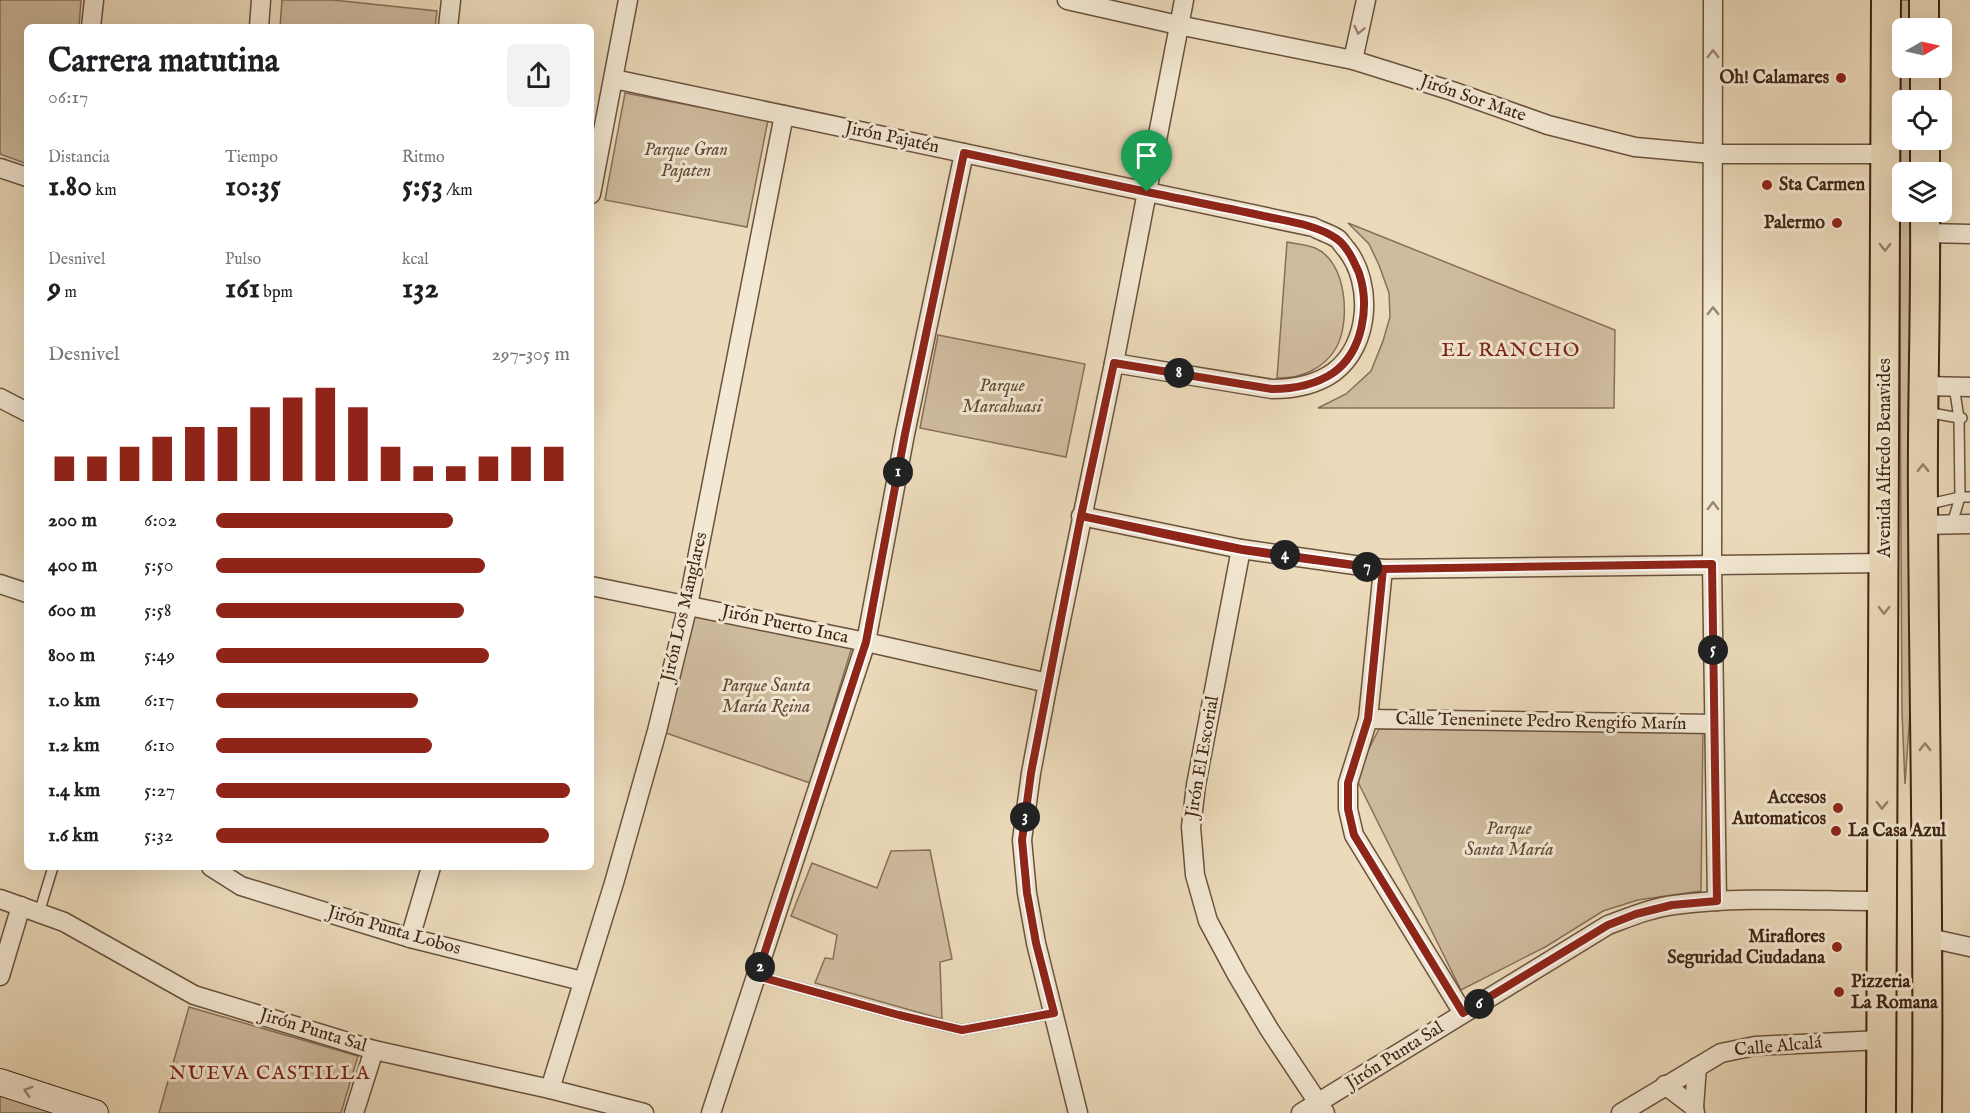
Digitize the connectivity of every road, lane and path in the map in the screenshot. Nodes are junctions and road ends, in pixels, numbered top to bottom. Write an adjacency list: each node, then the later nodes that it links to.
1 (94, 0): 12 (street)
2 (261, 0): 13 (street)
3 (451, 0): 14 (street)
4 (627, 0): 17 (street)
5 (1067, 0): 15 (street, Jirón Sor Mate)
6 (1184, 0): 15 (street)
7 (1366, 0): 16 (street, one-way to 16)
8 (1713, 0): 20 (street, one-way to 8)
9 (1886, 0): 21 (main road, Avenida Alfredo Benavides)
10 (1924, 0): 11 (main road)
11 (1924, 18)
12 (91, 24)
13 (259, 24)
14 (448, 24)
15 (1178, 26): 16 (street, Jirón Sor Mate); 25 (street)
16 (1353, 60): 20 (street, Jirón Sor Mate)
17 (614, 78): 18 (street, Jirón Pajatén); 24 (street)
18 (784, 115): 19 (street, Jirón Pajatén); 45 (street, Jirón Los Manglares)
19 (964, 153): 25 (street, Jirón Pajatén); 46 (street)
20 (1713, 154): 21 (street, Jirón Sor Mate); 39 (street, one-way to 20)
21 (1885, 154): 40 (main road, Avenida Alfredo Benavides, one-way to 40)
22 (0, 168): 23 (street)
23 (24, 176)
24 (594, 179)
25 (1147, 192): 28 (street); 28 (street, Jirón Pajatén)
26 (1925, 222): 27 (street); 31 (main road, Avenida Alfredo Benavides)
27 (1970, 234)
28 (1114, 363): 36 (street)
29 (1962, 386): 31 (street); 33 (lane)
30 (0, 398): 32 (street)
31 (1923, 398): 33 (lane); 35 (main road, Avenida Alfredo Benavides, one-way to 31)
32 (24, 410)
33 (1961, 418): 34 (lane)
34 (1965, 497): 35 (lane); 37 (lane)
35 (1923, 515): 37 (street); 50 (main road, Avenida Alfredo Benavides, one-way to 35)
36 (1081, 516): 38 (street); 47 (street)
37 (1961, 524)
38 (1241, 549): 41 (street); 73 (street, Jirón El Escorial)
39 (1712, 564): 40 (street); 41 (street); 49 (street)
40 (1885, 564): 57 (main road, Avenida Alfredo Benavides, one-way to 57)
41 (1383, 569): 48 (street)
42 (0, 584): 44 (street)
43 (594, 587): 45 (street, Jirón Puerto Inca)
44 (24, 592)
45 (688, 605): 46 (street, Jirón Puerto Inca); 64 (street, Jirón Los Manglares)
46 (866, 642): 47 (street, Jirón Puerto Inca); 63 (street)
47 (1048, 683): 65 (street)
48 (1368, 719): 49 (street, Calle Teneninete Pedro Rengifo Marín); 66 (street)
49 (1714, 724): 55 (street)
50 (1926, 847): 60 (main road, Avenida Alfredo Benavides); 84 (main road, Avenida Alfredo Benavides)
51 (52, 870): 58 (lane)
52 (216, 870): 59 (street, Jirón Punta Lobos)
53 (430, 870): 59 (street)
54 (0, 899): 56 (street, Jirón Punta Sal)
55 (1717, 901): 57 (street, Jirón Punta Sal); 66 (street, Jirón Punta Sal)
56 (21, 906): 58 (street, Jirón Punta Sal); 62 (street)
57 (1881, 908): 67 (main road, Avenida Alfredo Benavides); 83 (main road, Avenida Alfredo Benavides)
58 (39, 913): 68 (street, Jirón Punta Sal)
59 (410, 938): 64 (street, Jirón Punta Lobos)
60 (1929, 939): 61 (street); 85 (main road, Avenida Alfredo Benavides)
61 (1970, 947)
62 (0, 976)
63 (757, 976): 65 (lane); 78 (street)
64 (582, 981): 72 (street, Jirón Los Manglares)
65 (1054, 1013): 79 (street)
66 (1463, 1013): 73 (street, Jirón Punta Sal)
67 (1880, 1040): 69 (street, Calle Alcalá); 82 (main road, Avenida Alfredo Benavides)
68 (374, 1050): 72 (street, Jirón Punta Sal); 76 (street)
69 (1697, 1067): 71 (street, Calle Alcalá); 74 (street)
70 (0, 1082): 75 (main road, one-way to 70)
71 (1665, 1085): 74 (street); 81 (street, Calle Alcalá)
72 (550, 1089): 77 (street, Jirón Punta Sal)
73 (1322, 1108): 80 (street, Jirón Punta Sal)
74 (1694, 1110)
75 (95, 1113)
76 (354, 1113)
77 (644, 1113)
78 (711, 1113)
79 (1078, 1113)
80 (1301, 1113)
81 (1621, 1113)
82 (1881, 1113)
83 (1897, 1113)
84 (1912, 1113)
85 (1927, 1113)

